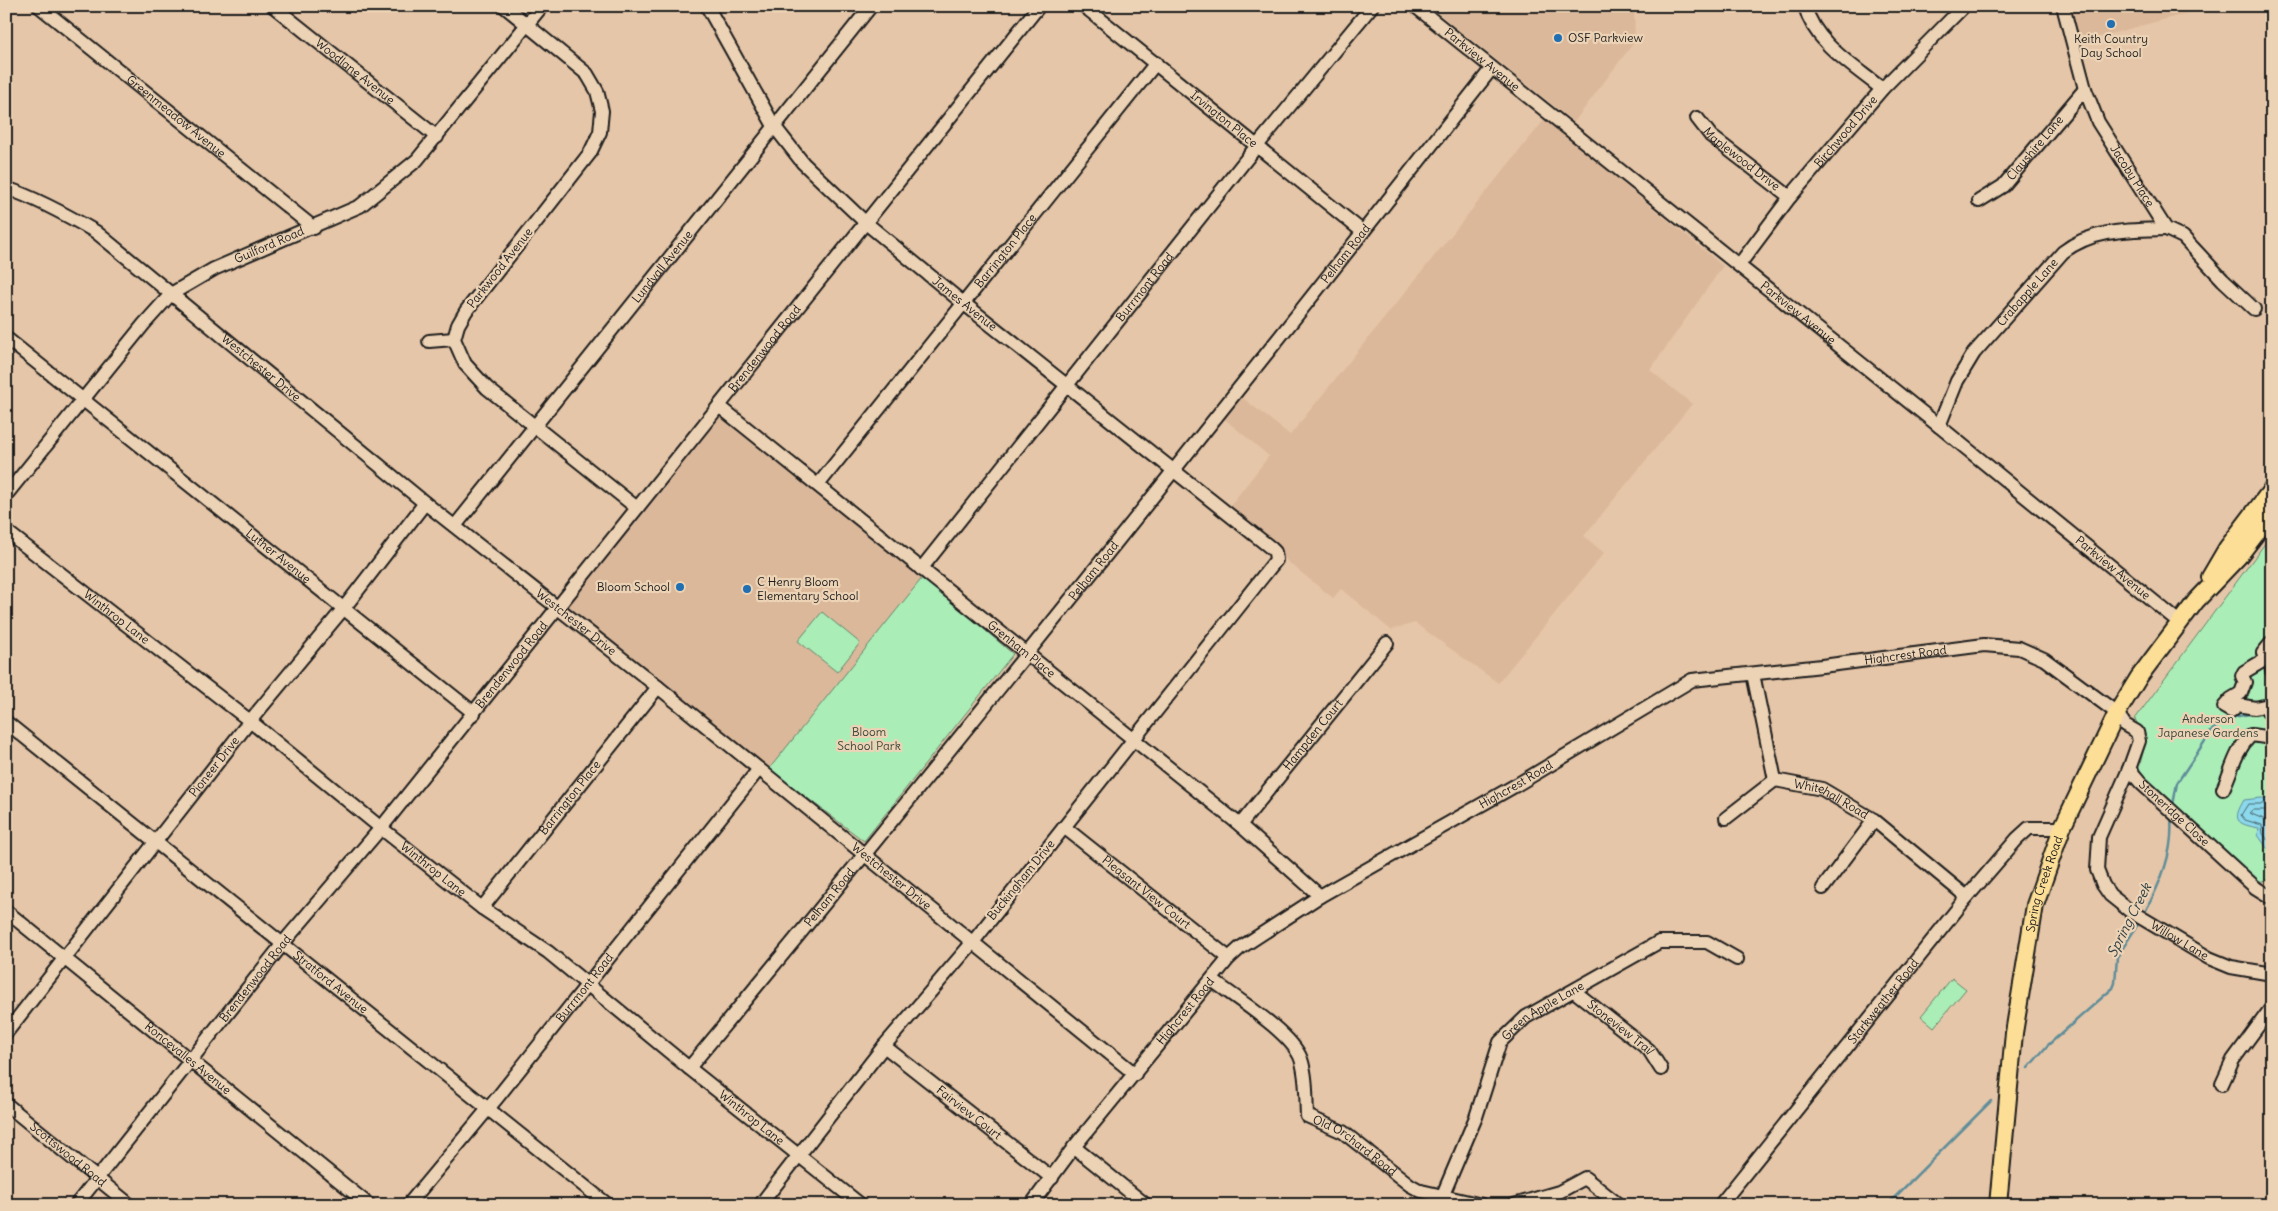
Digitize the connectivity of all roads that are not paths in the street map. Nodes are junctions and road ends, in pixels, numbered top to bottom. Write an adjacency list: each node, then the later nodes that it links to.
1 (39, 6): 27 (street, Greenmeadow Avenue)
2 (273, 6): 21 (street, Woodlane Avenue)
3 (504, 6): 14 (street, Parkwood Avenue)
4 (542, 6): 14 (street, Guilford Road)
5 (707, 6): 20 (street, James Avenue)
6 (871, 6): 20 (street, Lundvall Avenue)
7 (1039, 6): 26 (street, Brendenwood Road)
8 (1084, 6): 15 (street, Irvington Place)
9 (1372, 6): 22 (street, Burrmont Road)
10 (1415, 6): 16 (street, Parkview Avenue)
11 (1805, 6): 17 (street)
12 (1964, 6): 17 (street, Birchwood Drive)
13 (2063, 6): 18 (street, Jacoby Place)
14 (527, 24): 21 (street, Guilford Road); 35 (street, Parkwood Avenue)
15 (1156, 63): 22 (street, Irvington Place); 32 (street, Barrington Place)
16 (1492, 68): 29 (street, Pelham Road); 30 (street, Parkview Avenue)
17 (1882, 89): 24 (street, Birchwood Drive)
18 (2085, 89): 25 (street, Clayshire Lane); 28 (street, Jacoby Place)
19 (1697, 118): 24 (street, Maplewood Drive)
20 (774, 126): 26 (street, James Avenue); 41 (street, Lundvall Avenue)
21 (436, 137): 27 (street, Guilford Road)
22 (1256, 147): 29 (street, Irvington Place); 37 (street, Burrmont Road)
23 (6, 188): 31 (street, Westchester Drive)
24 (1790, 197): 30 (street, Birchwood Drive)
25 (1978, 202)
26 (866, 223): 32 (street, James Avenue); 39 (street, Brendenwood Road)
27 (314, 228): 31 (street, Guilford Road)
28 (2166, 229): 33 (street, Jacoby Place); 40 (street, Crabapple Lane)
29 (1363, 232): 42 (street, Pelham Road)
30 (1738, 265): 40 (street, Parkview Avenue)
31 (171, 294): 38 (street, Guilford Road); 46 (street, Westchester Drive)
32 (964, 303): 37 (street, James Avenue); 43 (street, Barrington Place)
33 (2254, 309)
34 (6, 338): 38 (street, Luther Avenue)
35 (454, 339): 36 (street); 41 (street)
36 (429, 341)
37 (1068, 386): 42 (street, James Avenue); 54 (street, Burrmont Road)
38 (83, 399): 45 (street, Guilford Road); 56 (street, Luther Avenue)
39 (719, 406): 43 (street, Grenham Place); 47 (street, Brendenwood Road)
40 (1939, 426): 58 (street, Parkview Avenue)
41 (536, 428): 47 (street); 50 (street, Lundvall Avenue)
42 (1174, 471): 52 (street, James Avenue); 61 (street, Pelham Road)
43 (818, 486): 54 (street, Grenham Place)
44 (2272, 489): 55 (main road, Spring Creek Road)
45 (6, 495)
46 (425, 503): 50 (street, Westchester Drive); 56 (street, Pioneer Drive)
47 (637, 508): 57 (street, Brendenwood Road)
48 (2272, 513): 53 (main road, Spring Creek Road)
49 (2272, 518): 53 (main road)
50 (456, 526): 57 (street, Westchester Drive)
51 (6, 531): 69 (street, Winthrop Lane)
52 (1275, 552): 72 (street, Buckingham Drive)
53 (2239, 556): 55 (main road, Spring Creek Road)
54 (921, 569): 61 (street, Grenham Place)
55 (2196, 601): 58 (main road, Spring Creek Road)
56 (344, 608): 67 (street, Luther Avenue); 69 (street, Pioneer Drive)
57 (558, 608): 65 (street, Westchester Drive); 67 (street, Brendenwood Road)
58 (2179, 622): 68 (main road, Spring Creek Road)
59 (2272, 642): 62 (street)
60 (1387, 643): 79 (street, Hampden Court)
61 (1026, 654): 72 (street, Grenham Place); 84 (street, Pelham Road)
62 (2266, 659): 63 (street); 66 (street)
63 (2272, 671)
64 (1753, 674): 68 (street, Highcrest Road); 75 (street); 86 (street, Highcrest Road)
65 (658, 686): 73 (street, Westchester Drive); 89 (street, Barrington Place)
66 (2272, 710)
67 (474, 713): 81 (street, Brendenwood Road)
68 (2117, 713): 74 (street, Stoneridge Close); 82 (main road, Spring Creek Road)
69 (250, 721): 81 (street, Winthrop Lane); 83 (street, Pioneer Drive)
70 (6, 722): 83 (street, Stratford Avenue)
71 (2272, 738): 76 (street)
72 (1133, 740): 79 (street, Grenham Place); 80 (street, Buckingham Drive)
73 (759, 769): 84 (street, Westchester Drive); 98 (street, Burrmont Road)
74 (2129, 769): 88 (street, Stoneridge Close); 96 (street, Willow Lane)
75 (1774, 780): 77 (street); 78 (street, Whitehall Road)
76 (2223, 789)
77 (1726, 818)
78 (1874, 820): 85 (street); 87 (street, Whitehall Road)
79 (1240, 825): 86 (street, Grenham Place)
80 (1064, 827): 91 (street, Buckingham Drive); 94 (street, Pleasant View Court)
81 (381, 828): 89 (street, Winthrop Lane); 92 (street, Brendenwood Road)
82 (2062, 828): 87 (street, Starkweather Road); 129 (main road, Spring Creek Road)
83 (155, 842): 92 (street, Stratford Avenue); 93 (street, Pioneer Drive)
84 (866, 854): 91 (street, Westchester Drive); 104 (street, Pelham Road)
85 (1823, 888)
86 (1320, 896): 94 (street, Highcrest Road)
87 (1967, 897): 128 (street, Starkweather Road)
88 (2272, 898)
89 (482, 908): 98 (street, Winthrop Lane)
90 (6, 911): 93 (street, Roncevalles Avenue)
91 (972, 942): 102 (street, Buckingham Drive); 106 (street, Westchester Drive)
92 (283, 943): 103 (street, Brendenwood Road); 109 (street, Stratford Avenue)
93 (66, 958): 101 (street, Pioneer Drive); 103 (street, Roncevalles Avenue)
94 (1229, 958): 97 (street, Highcrest Road)
95 (1737, 959): 99 (street, Green Apple Lane)
96 (2272, 974)
97 (1212, 980): 106 (street, Highcrest Road); 114 (street, Old Orchard Road)
98 (588, 984): 104 (street, Winthrop Lane); 109 (street, Burrmont Road)
99 (1574, 991): 105 (street, Stoneview Trail); 114 (street, Green Apple Lane)
100 (2272, 1007): 107 (street)
101 (6, 1033)
102 (884, 1046): 111 (street, Buckingham Drive); 113 (street, Fairview Court)
103 (191, 1060): 112 (street, Brendenwood Road); 118 (street, Roncevalles Avenue)
104 (689, 1068): 111 (street, Winthrop Lane)
105 (1660, 1069)
106 (1135, 1074): 110 (street, Highcrest Road)
107 (2222, 1084)
108 (6, 1104): 112 (street, Scottswood Road)
109 (486, 1109): 119 (street, Burrmont Road); 120 (street, Stratford Avenue)
110 (1074, 1147): 113 (street, Highcrest Road); 124 (street)
111 (800, 1156): 121 (street, Buckingham Drive); 122 (street, Winthrop Lane)
112 (96, 1178): 116 (street, Brendenwood Road); 117 (street, Scottswood Road)
113 (1052, 1178): 123 (street, Highcrest Road)
114 (1442, 1196): 125 (street, Old Orchard Road)
115 (1531, 1203): 126 (street); 127 (street)
116 (76, 1205)
117 (130, 1205)
118 (369, 1205)
119 (408, 1205)
120 (608, 1205)
121 (760, 1205)
122 (861, 1205)
123 (1031, 1205)
124 (1146, 1205)
125 (1482, 1205)
126 (1514, 1205)
127 (1619, 1205)
128 (1720, 1205)
129 (1998, 1205)

